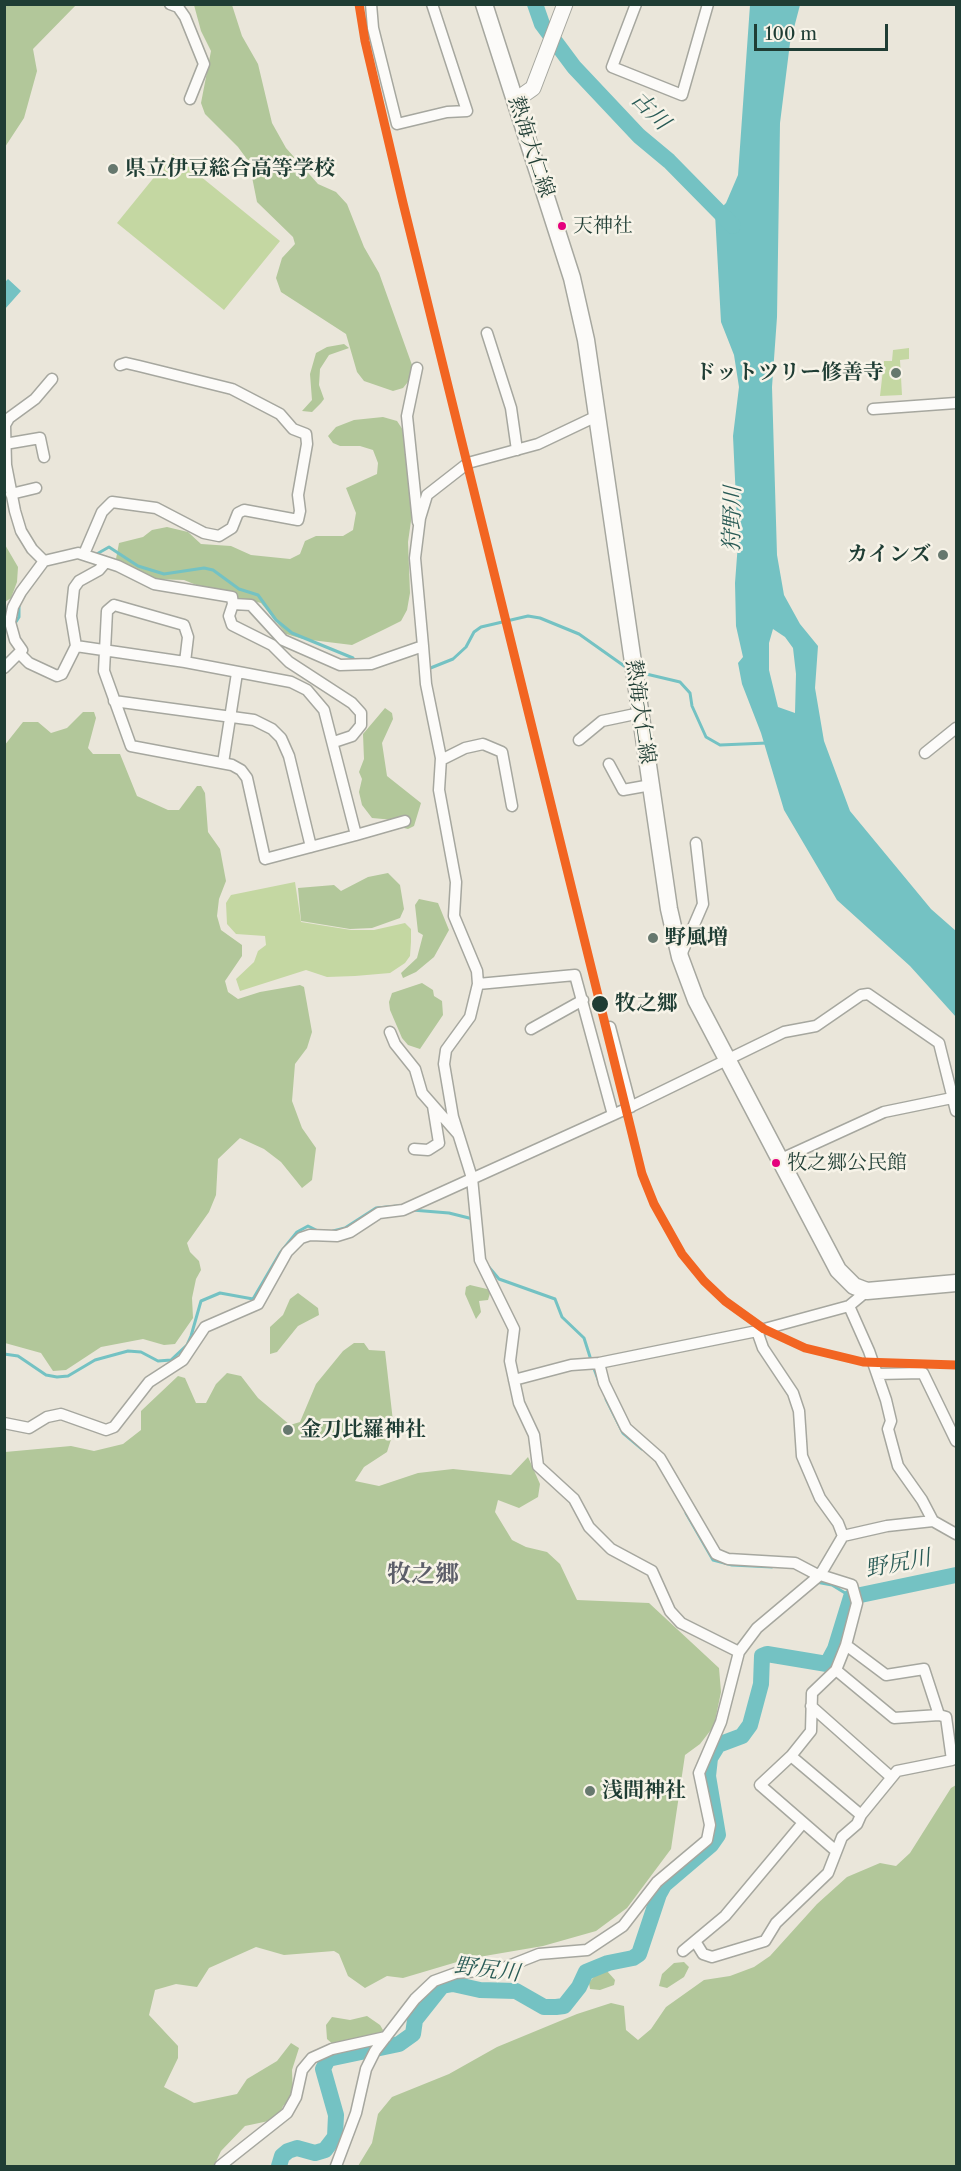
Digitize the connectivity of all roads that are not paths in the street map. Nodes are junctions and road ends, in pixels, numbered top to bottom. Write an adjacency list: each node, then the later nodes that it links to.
1 (170, 4): 8 (street)
2 (371, 4): 3 (street)
3 (432, 4)
4 (484, 4): 9 (main road, 熱海大仁線)
5 (565, 4): 9 (street)
6 (636, 4): 7 (street)
7 (708, 4)
8 (190, 99)
9 (516, 100): 16 (main road, 熱海大仁線)
10 (487, 333): 18 (street)
11 (120, 365): 23 (street)
12 (417, 368): 22 (street)
13 (52, 379): 17 (street)
14 (957, 403): 15 (street)
15 (873, 409)
16 (599, 415): 18 (street); 35 (main road, 熱海大仁線)
17 (6, 444): 19 (street); 21 (street)
18 (517, 450): 22 (street)
19 (44, 457)
20 (36, 488): 21 (street)
21 (11, 494): 24 (street)
22 (419, 527): 28 (street)
23 (84, 555): 24 (street); 25 (street)
24 (44, 561): 30 (street)
25 (105, 563): 26 (street); 27 (street)
26 (233, 604): 28 (street); 39 (street)
27 (75, 646): 29 (street); 30 (street)
28 (423, 646): 41 (street)
29 (104, 651): 31 (street); 31 (street); 34 (street)
30 (19, 653): 32 (street)
31 (185, 662): 33 (street)
32 (4, 668)
33 (237, 673): 36 (street); 39 (street)
34 (114, 701): 36 (street); 42 (street)
35 (640, 713): 38 (street); 44 (main road, 熱海大仁線)
36 (230, 716): 42 (street); 49 (street)
37 (957, 728): 40 (street)
38 (579, 740)
39 (334, 742): 47 (street)
40 (925, 753)
41 (441, 760): 45 (street); 51 (street)
42 (223, 763): 49 (street)
43 (609, 764): 44 (street)
44 (651, 785): 50 (main road, 熱海大仁線)
45 (512, 806)
46 (405, 821): 47 (street)
47 (356, 835): 49 (street)
48 (696, 843): 50 (street)
49 (311, 847)
50 (680, 957): 56 (main road, 熱海大仁線)
51 (478, 984): 52 (street); 62 (street)
52 (583, 1000): 54 (street); 61 (street)
53 (610, 1027): 59 (street)
54 (531, 1029)
55 (390, 1032): 58 (street)
56 (726, 1060): 57 (street); 59 (street); 64 (main road, 熱海大仁線)
57 (952, 1098): 60 (street); 64 (street)
58 (432, 1103): 62 (street); 63 (street)
59 (631, 1107): 61 (street)
60 (957, 1111)
61 (613, 1115): 65 (street)
62 (460, 1136): 65 (street)
63 (414, 1149)
64 (779, 1160): 67 (main road, 熱海大仁線)
65 (472, 1178): 72 (street); 73 (street)
66 (957, 1283): 67 (main road)
67 (867, 1291): 68 (street)
68 (849, 1306): 69 (street); 71 (street)
69 (757, 1331): 70 (street); 77 (street)
70 (594, 1364): 72 (street); 78 (street)
71 (877, 1374): 74 (street); 75 (street)
72 (514, 1380): 80 (street)
73 (4, 1423)
74 (957, 1441)
75 (933, 1521): 76 (street); 77 (street)
76 (957, 1534)
77 (843, 1536): 78 (street)
78 (815, 1578): 79 (street); 80 (street)
79 (846, 1645): 81 (street); 83 (street)
80 (739, 1652): 91 (street)
81 (836, 1670): 82 (street); 83 (street)
82 (811, 1706): 84 (street); 85 (street)
83 (939, 1715): 85 (street)
84 (792, 1756): 86 (street); 87 (street)
85 (891, 1777): 86 (street)
86 (861, 1815): 88 (street)
87 (802, 1824): 88 (street); 89 (street)
88 (836, 1851): 89 (street)
89 (695, 1941): 90 (street)
90 (684, 1951)
91 (386, 2037): 92 (street); 93 (street)
92 (220, 2166)
93 (336, 2166)

